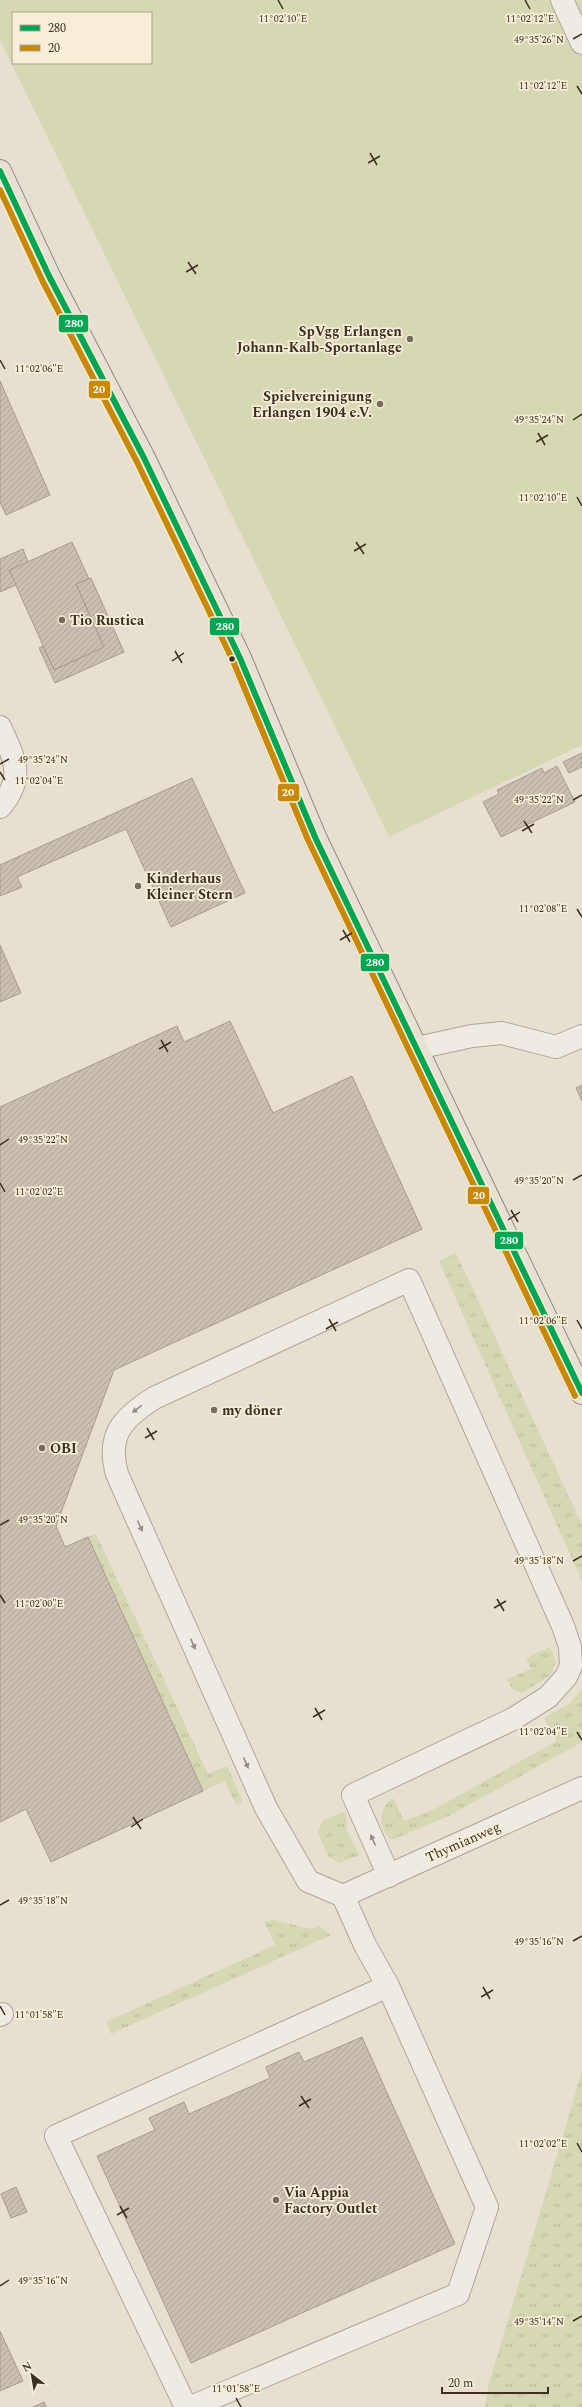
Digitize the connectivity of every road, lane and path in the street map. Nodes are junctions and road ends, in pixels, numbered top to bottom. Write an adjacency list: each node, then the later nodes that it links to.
1 (562, 0): 2 (street)
2 (582, 43)
3 (0, 171): 7 (main road)
4 (0, 727): 5 (street)
5 (0, 807)
6 (582, 1036): 7 (street)
7 (417, 1048): 8 (main road)
8 (582, 1393)
9 (582, 1788): 10 (street, Thymianweg)
10 (389, 1876): 11 (street, Thymianweg); 11 (street, one-way to 11)
11 (343, 1896): 12 (street)
12 (388, 1986): 13 (street); 14 (street)
13 (186, 2407)
14 (191, 2407)

